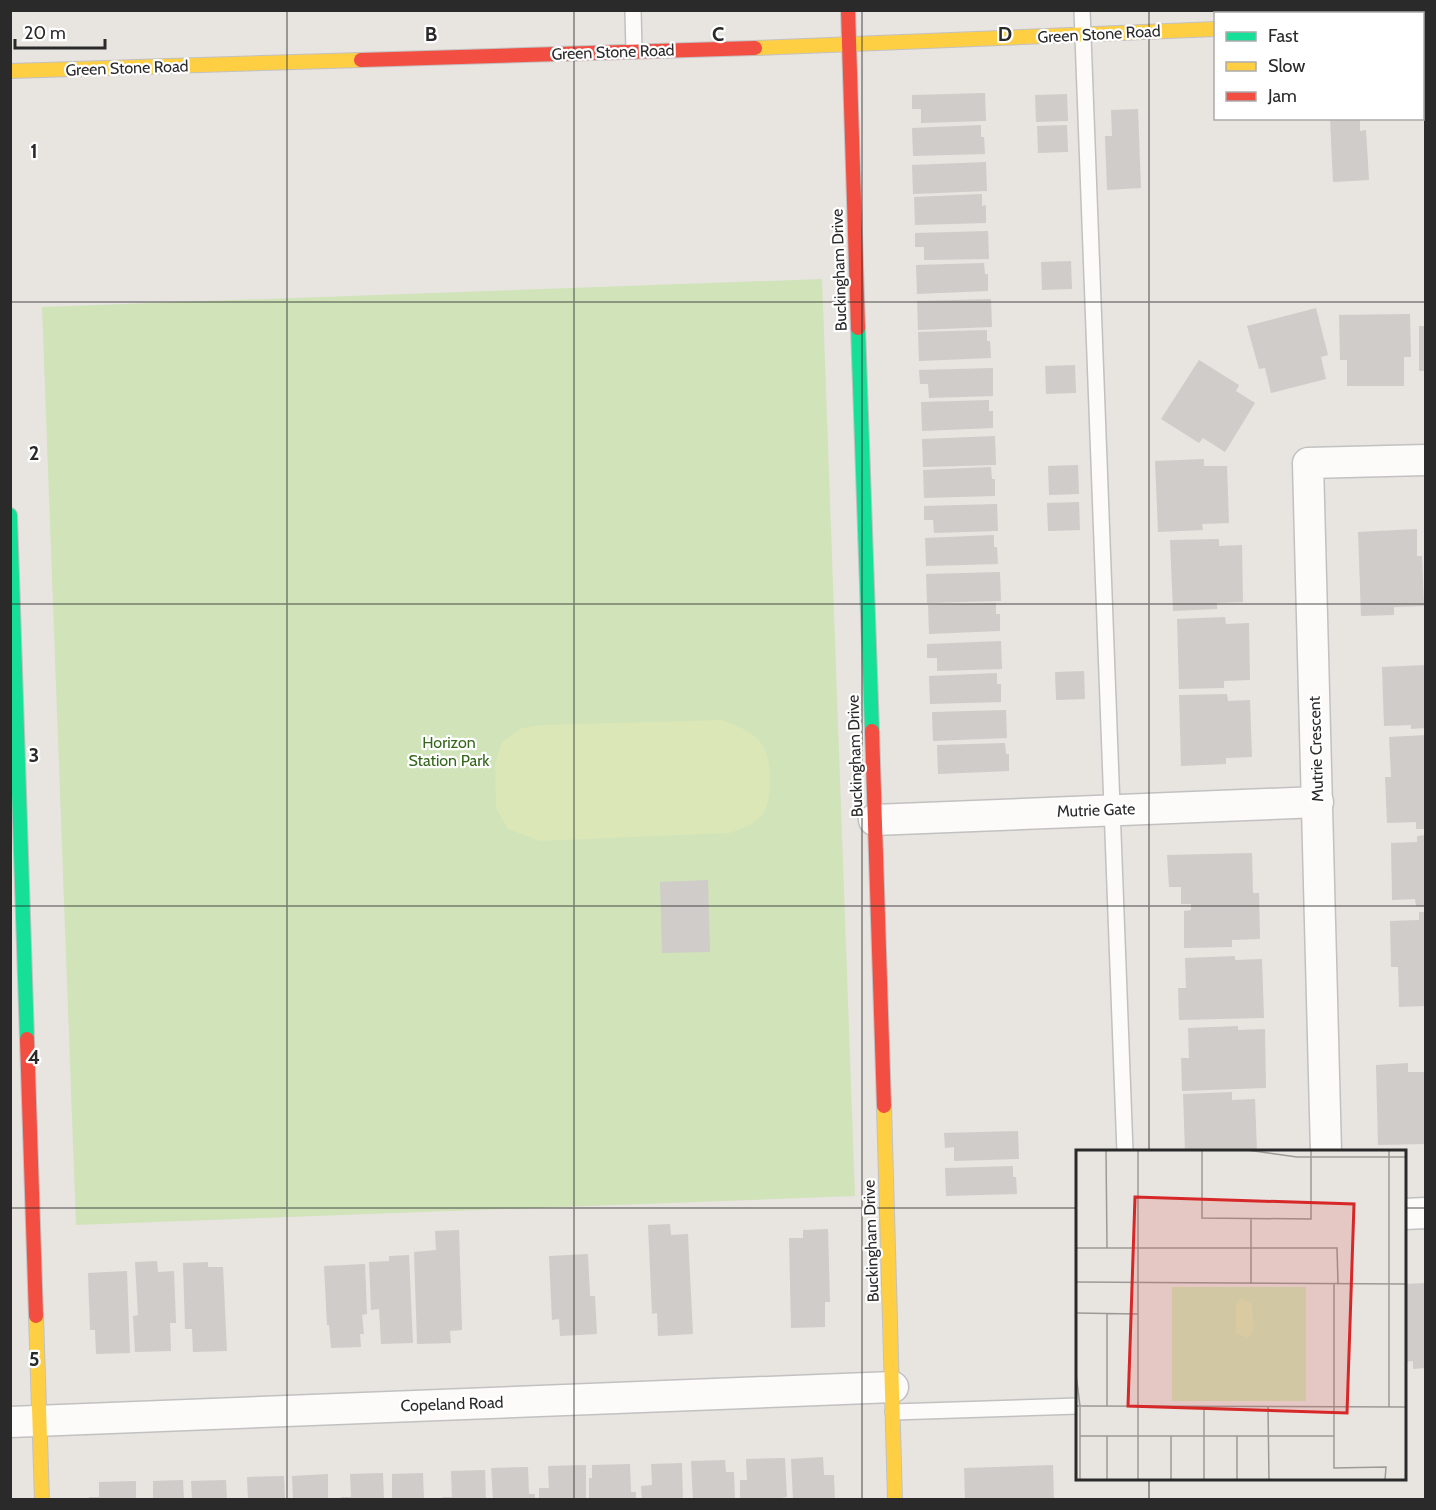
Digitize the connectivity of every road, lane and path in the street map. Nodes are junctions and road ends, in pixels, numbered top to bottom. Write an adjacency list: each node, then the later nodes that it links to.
1 (633, 10): 7 (lane)
2 (848, 10): 6 (street, Buckingham Drive)
3 (1082, 10): 5 (lane)
4 (1214, 29): 5 (street, Green Stone Road)
5 (1082, 35): 6 (street, Green Stone Road); 13 (lane)
6 (849, 45): 7 (street, Green Stone Road); 14 (street, Buckingham Drive)
7 (634, 51): 8 (street, Green Stone Road)
8 (10, 71)
9 (1425, 460): 12 (street, Mutrie Crescent)
10 (10, 515): 11 (street)
11 (11, 525): 15 (street)
12 (1318, 802): 13 (street, Mutrie Gate); 17 (street, Mutrie Crescent)
13 (1111, 809): 14 (street, Mutrie Gate); 16 (lane)
14 (874, 820): 20 (street, Buckingham Drive)
15 (18, 964): 22 (street)
16 (1125, 1150)
17 (1326, 1150)
18 (1425, 1213): 19 (street)
19 (1406, 1214)
20 (893, 1400): 21 (lane); 22 (street, Copeland Road); 24 (street, Buckingham Drive)
21 (1076, 1406)
22 (25, 1421): 23 (street)
23 (42, 1500)
24 (895, 1500)

